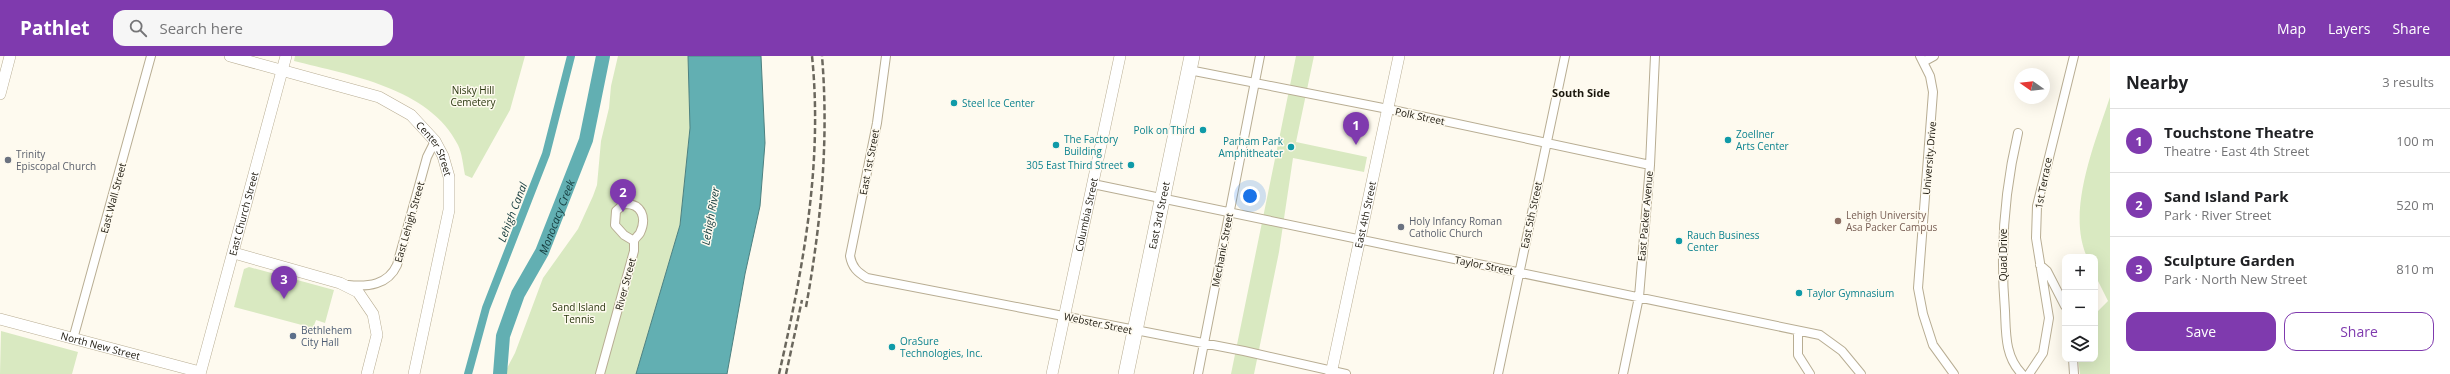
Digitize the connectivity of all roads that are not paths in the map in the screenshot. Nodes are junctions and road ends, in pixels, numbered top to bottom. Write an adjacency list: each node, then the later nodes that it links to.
1 (10, 56): 17 (main road)
2 (151, 56): 39 (street, East Wall Street)
3 (230, 56): 15 (main road, Center Street)
4 (286, 56): 15 (main road, East Church Street)
5 (886, 56): 30 (street, East 1st Street)
6 (1120, 56): 23 (main road, Columbia Street)
7 (1260, 56): 16 (street, Mechanic Street)
8 (1399, 56): 18 (main road, East 4th Street)
9 (1565, 56): 21 (street, East 5th Street)
10 (1655, 56): 22 (street, East Packer Avenue)
11 (1934, 56): 13 (street)
12 (2074, 56): 29 (street, 1st Terrace)
13 (1922, 59): 55 (street, University Drive)
14 (1190, 63): 16 (street, Polk Street); 24 (highway, East 3rd Street)
15 (283, 70): 20 (main road, Center Street); 28 (main road, East Church Street)
16 (1256, 84): 18 (street, Polk Street); 25 (street, Mechanic Street)
17 (0, 94)
18 (1388, 109): 21 (street, Polk Street); 26 (main road, East 4th Street)
19 (2018, 133): 56 (street, Quad Drive)
20 (435, 141): 32 (street, East Lehigh Street); 45 (main road, Center Street)
21 (1546, 143): 22 (street, Polk Street); 31 (street, East 5th Street)
22 (1650, 165): 33 (street, East Packer Avenue)
23 (1093, 184): 24 (street, Taylor Street); 35 (main road, Columbia Street)
24 (1162, 199): 25 (street, Taylor Street); 37 (highway, East 3rd Street)
25 (1229, 212): 26 (street, Taylor Street); 40 (street, Mechanic Street)
26 (1360, 240): 31 (street, Taylor Street); 42 (main road, East 4th Street)
27 (634, 241): 27 (street, River Street); 46 (street, River Street)
28 (234, 253): 32 (main road); 43 (main road, East Church Street)
29 (2040, 264): 34 (street, 1st Terrace); 57 (street)
30 (853, 268): 35 (street, Webster Street)
31 (1519, 272): 33 (street, Taylor Street); 51 (street, East 5th Street)
32 (340, 283): 44 (main road)
33 (1639, 298): 38 (street, Taylor Street); 52 (street, East Packer Avenue)
34 (2062, 300)
35 (1065, 316): 37 (street, Webster Street); 47 (main road, Columbia Street)
36 (0, 319): 39 (main road, North New Street)
37 (1135, 331): 40 (street, Webster Street); 48 (highway, East 3rd Street)
38 (1798, 331): 53 (street); 54 (street, Taylor Street)
39 (73, 339): 43 (main road, North New Street)
40 (1204, 344): 42 (street, Webster Street); 49 (street, Mechanic Street)
41 (2073, 362): 58 (street)
42 (1331, 372): 50 (street, Webster Street)
43 (200, 373)
44 (367, 374)
45 (414, 374)
46 (600, 374)
47 (1052, 374)
48 (1126, 374)
49 (1198, 374)
50 (1346, 374)
51 (1498, 374)
52 (1623, 374)
53 (1810, 374)
54 (1860, 374)
55 (1954, 374)
56 (2022, 374)
57 (2029, 374)
58 (2074, 374)

